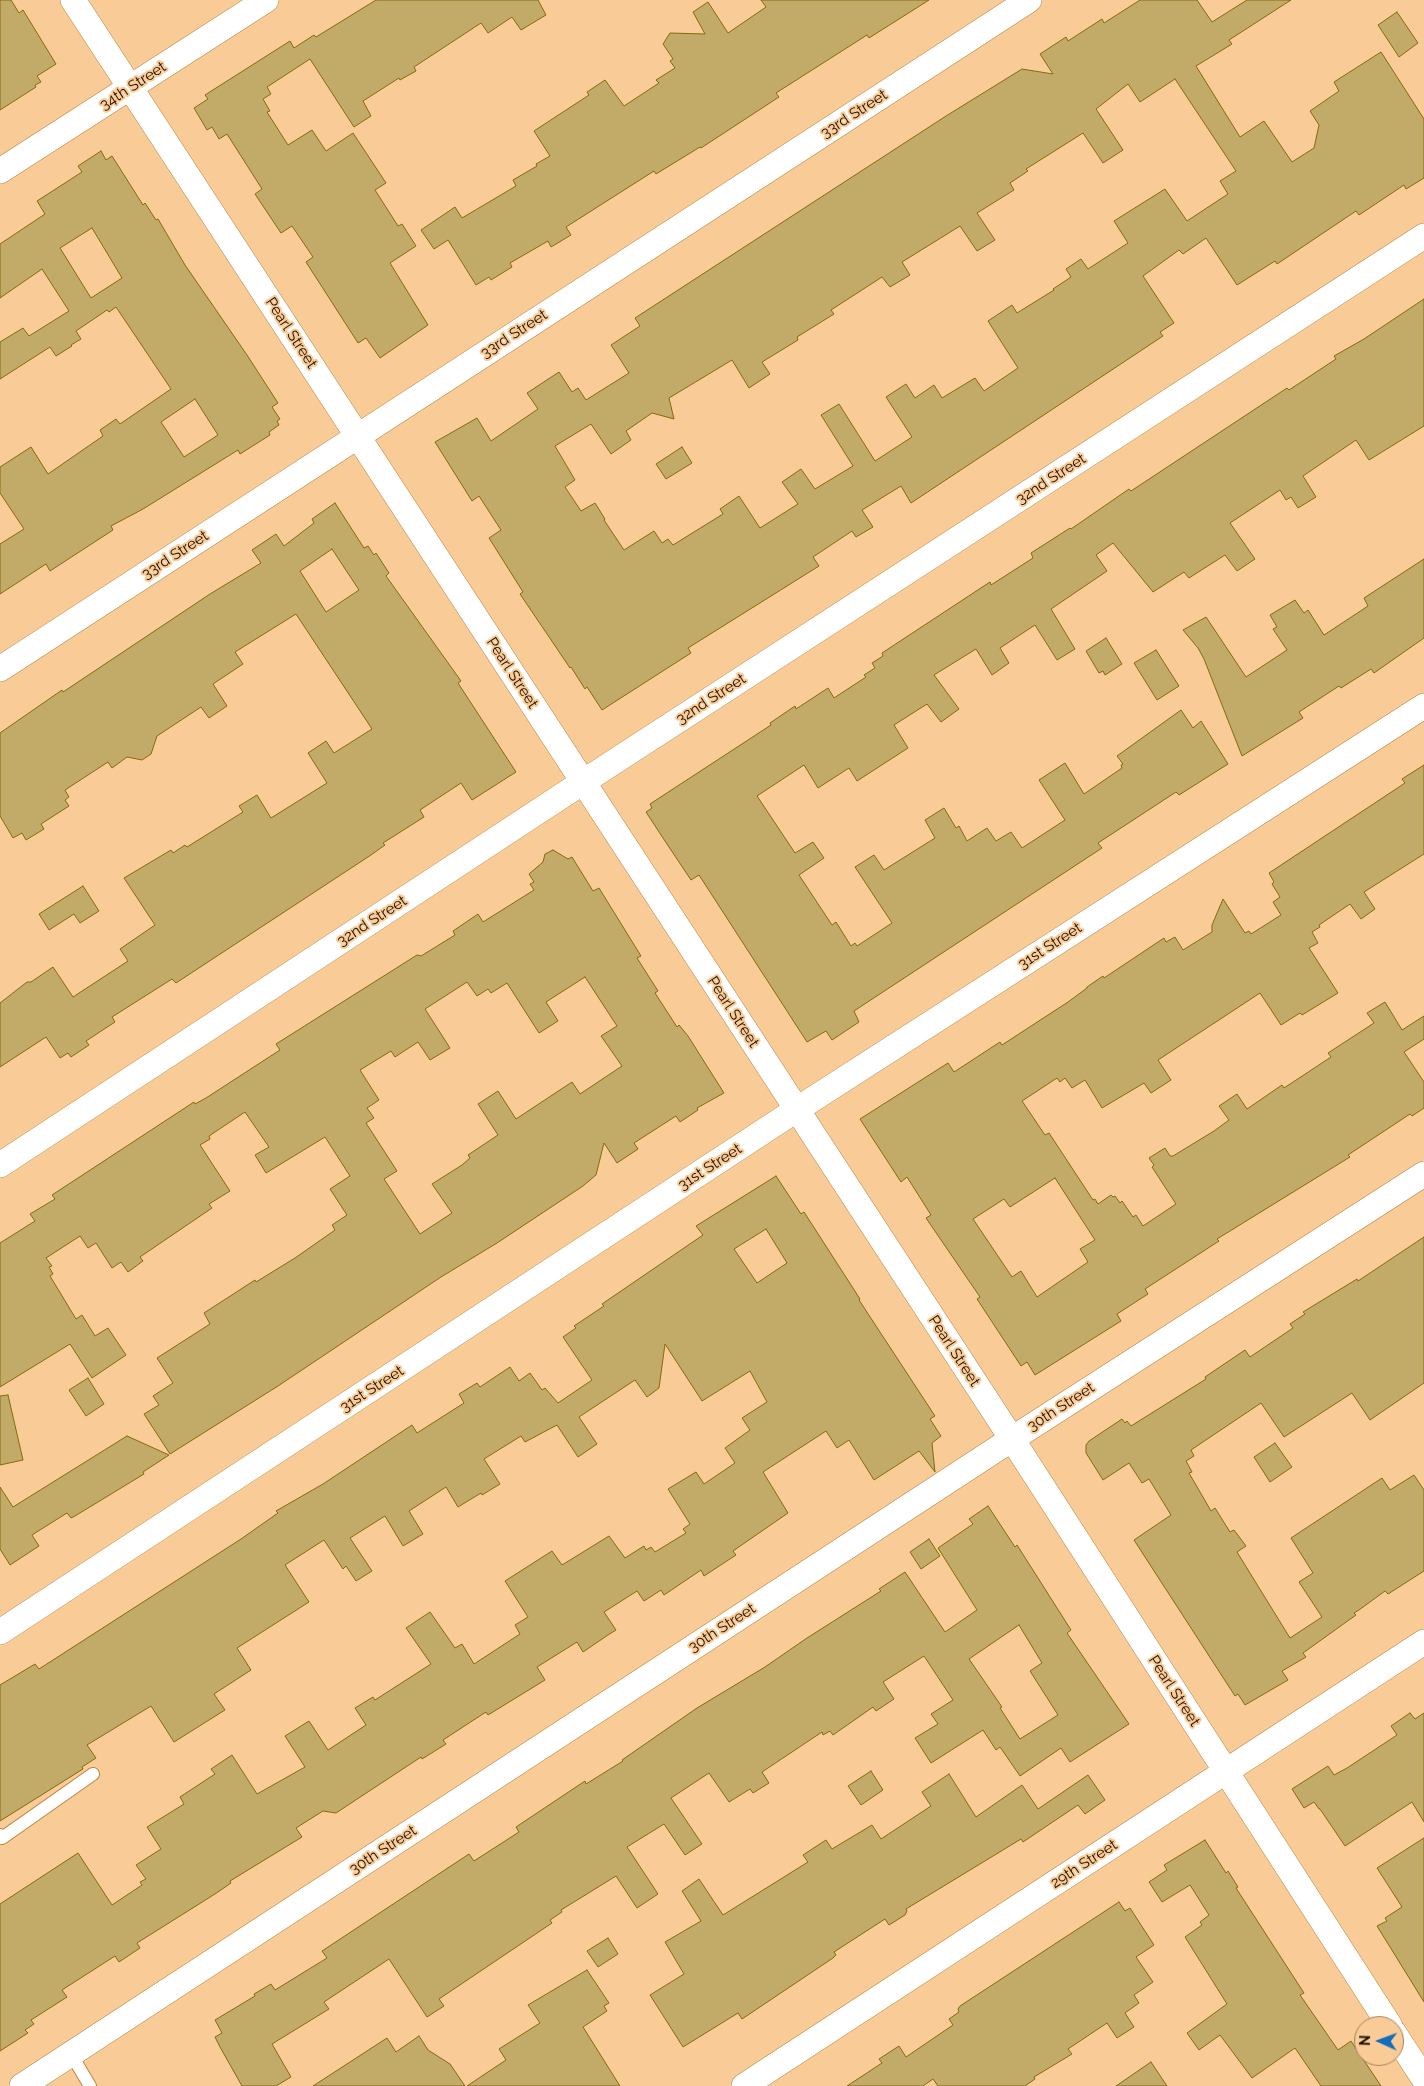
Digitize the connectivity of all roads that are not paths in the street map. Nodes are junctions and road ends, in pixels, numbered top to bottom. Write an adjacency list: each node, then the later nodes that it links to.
1 (73, 0): 4 (street, Pearl Street)
2 (266, 0): 4 (street, 34th Street)
3 (1029, 0): 7 (street, 33rd Street)
4 (130, 87): 5 (street, 34th Street); 7 (street, Pearl Street)
5 (0, 171)
6 (1424, 236): 10 (street, 32nd Street)
7 (358, 435): 8 (street, 33rd Street); 10 (street, Pearl Street)
8 (0, 669)
9 (1424, 706): 11 (street, 31st Street)
10 (583, 782): 11 (street, Pearl Street); 12 (street, 32nd Street)
11 (796, 1110): 14 (street, Pearl Street); 15 (street, 31st Street)
12 (0, 1165)
13 (1424, 1174): 14 (street, 30th Street)
14 (1012, 1439): 17 (street, Pearl Street); 22 (street, 30th Street)
15 (0, 1632)
16 (1424, 1642): 17 (street, 29th Street)
17 (1226, 1771): 20 (street, Pearl Street); 26 (street, 29th Street)
18 (93, 1774): 19 (lane)
19 (0, 1835)
20 (1384, 2016)
21 (1404, 2048): 23 (street)
22 (70, 2054): 24 (street, 30th Street); 25 (lane)
23 (1424, 2079)
24 (22, 2086)
25 (90, 2086)
26 (744, 2086)

